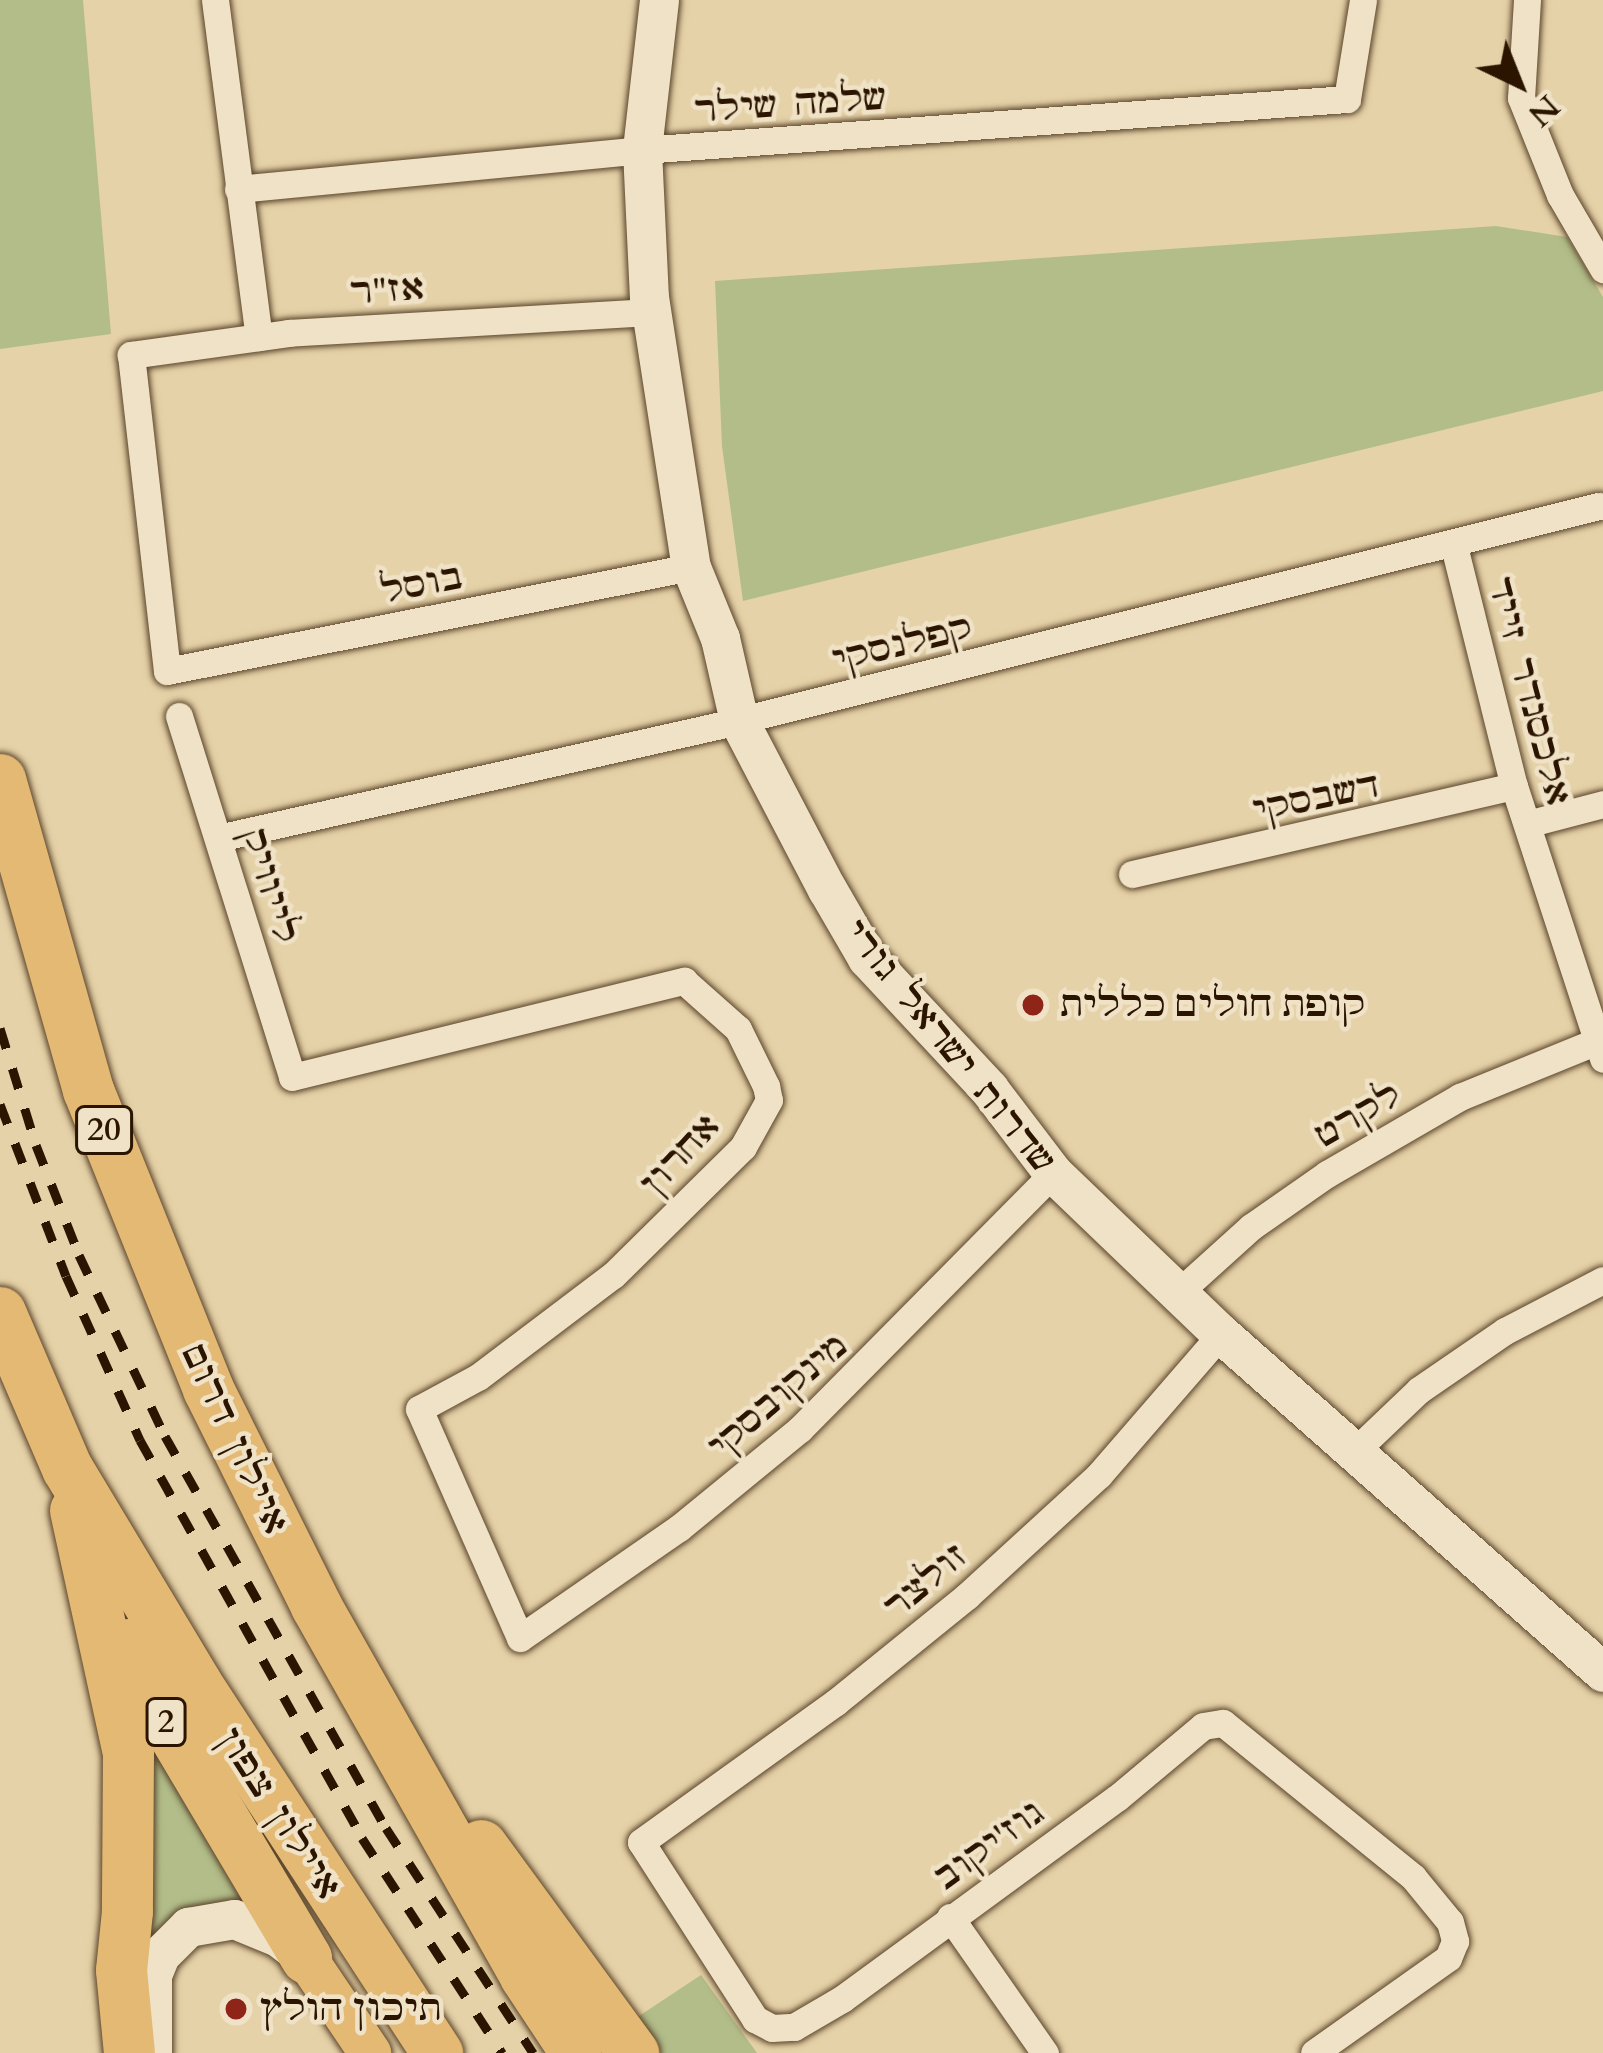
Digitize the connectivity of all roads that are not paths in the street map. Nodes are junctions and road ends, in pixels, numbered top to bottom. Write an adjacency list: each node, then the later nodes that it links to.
1 (215, 0): 6 (street)
2 (658, 0): 5 (street, שדרות ישראל גורי)
3 (1363, 0): 5 (street, שלמה שילר)
4 (1527, 0): 7 (street)
5 (642, 150): 6 (street, שלמה שילר); 8 (street, שדרות ישראל גורי)
6 (238, 189): 9 (street)
7 (1603, 269)
8 (650, 312): 9 (street, אז"ר); 12 (street, שדרות ישראל גורי)
9 (259, 337): 13 (street, אז"ר)
10 (1599, 506): 11 (street, קפלנסקי)
11 (1454, 546): 15 (street, קפלנסקי); 17 (street, אלכסנדר זייד)
12 (691, 567): 13 (street, בוסל); 15 (street, שדרות ישראל גורי)
13 (167, 671)
14 (178, 716): 20 (street, לייוויק)
15 (740, 721): 20 (street, קפלנסקי); 25 (street, שדרות ישראל גורי)
16 (0, 779): 34 (highway, איילון דרום / 20)
17 (1514, 786): 19 (street, אלכסנדר זייד); 21 (street, דשבסקי)
18 (1603, 804): 19 (street)
19 (1527, 824): 22 (street, אלכסנדר זייד)
20 (218, 838): 24 (street, לייוויק)
21 (1132, 874)
22 (1592, 981): 23 (street, אלכסנדר זייד)
23 (1600, 1050): 27 (street, לקרט)
24 (292, 1077): 32 (street, אחרון)
25 (1053, 1173): 27 (street, שדרות ישראל גורי); 32 (street, מינקובסקי)
26 (1603, 1280): 30 (street)
27 (1179, 1292): 29 (street, שדרות ישראל גורי)
28 (0, 1312): 31 (highway, איילון צפון)
29 (1221, 1334): 30 (street, שדרות ישראל גורי); 37 (street, זולצר)
30 (1355, 1451): 33 (street, שדרות ישראל גורי)
31 (68, 1468): 36 (highway, 2); 38 (highway); 41 (highway, איילון צפון)
32 (520, 1638)
33 (1603, 1672)
34 (392, 1731): 42 (highway, איילון דרום / 20); 43 (highway)
35 (950, 1917): 37 (street, גוז'יקוב); 44 (street); 45 (street, גוז'יקוב)
36 (306, 1958): 39 (street); 40 (main road)
37 (794, 2027)
38 (129, 2053)
39 (152, 2053)
40 (370, 2053)
41 (437, 2053)
42 (576, 2053)
43 (632, 2053)
44 (1045, 2053)
45 (1314, 2053)

